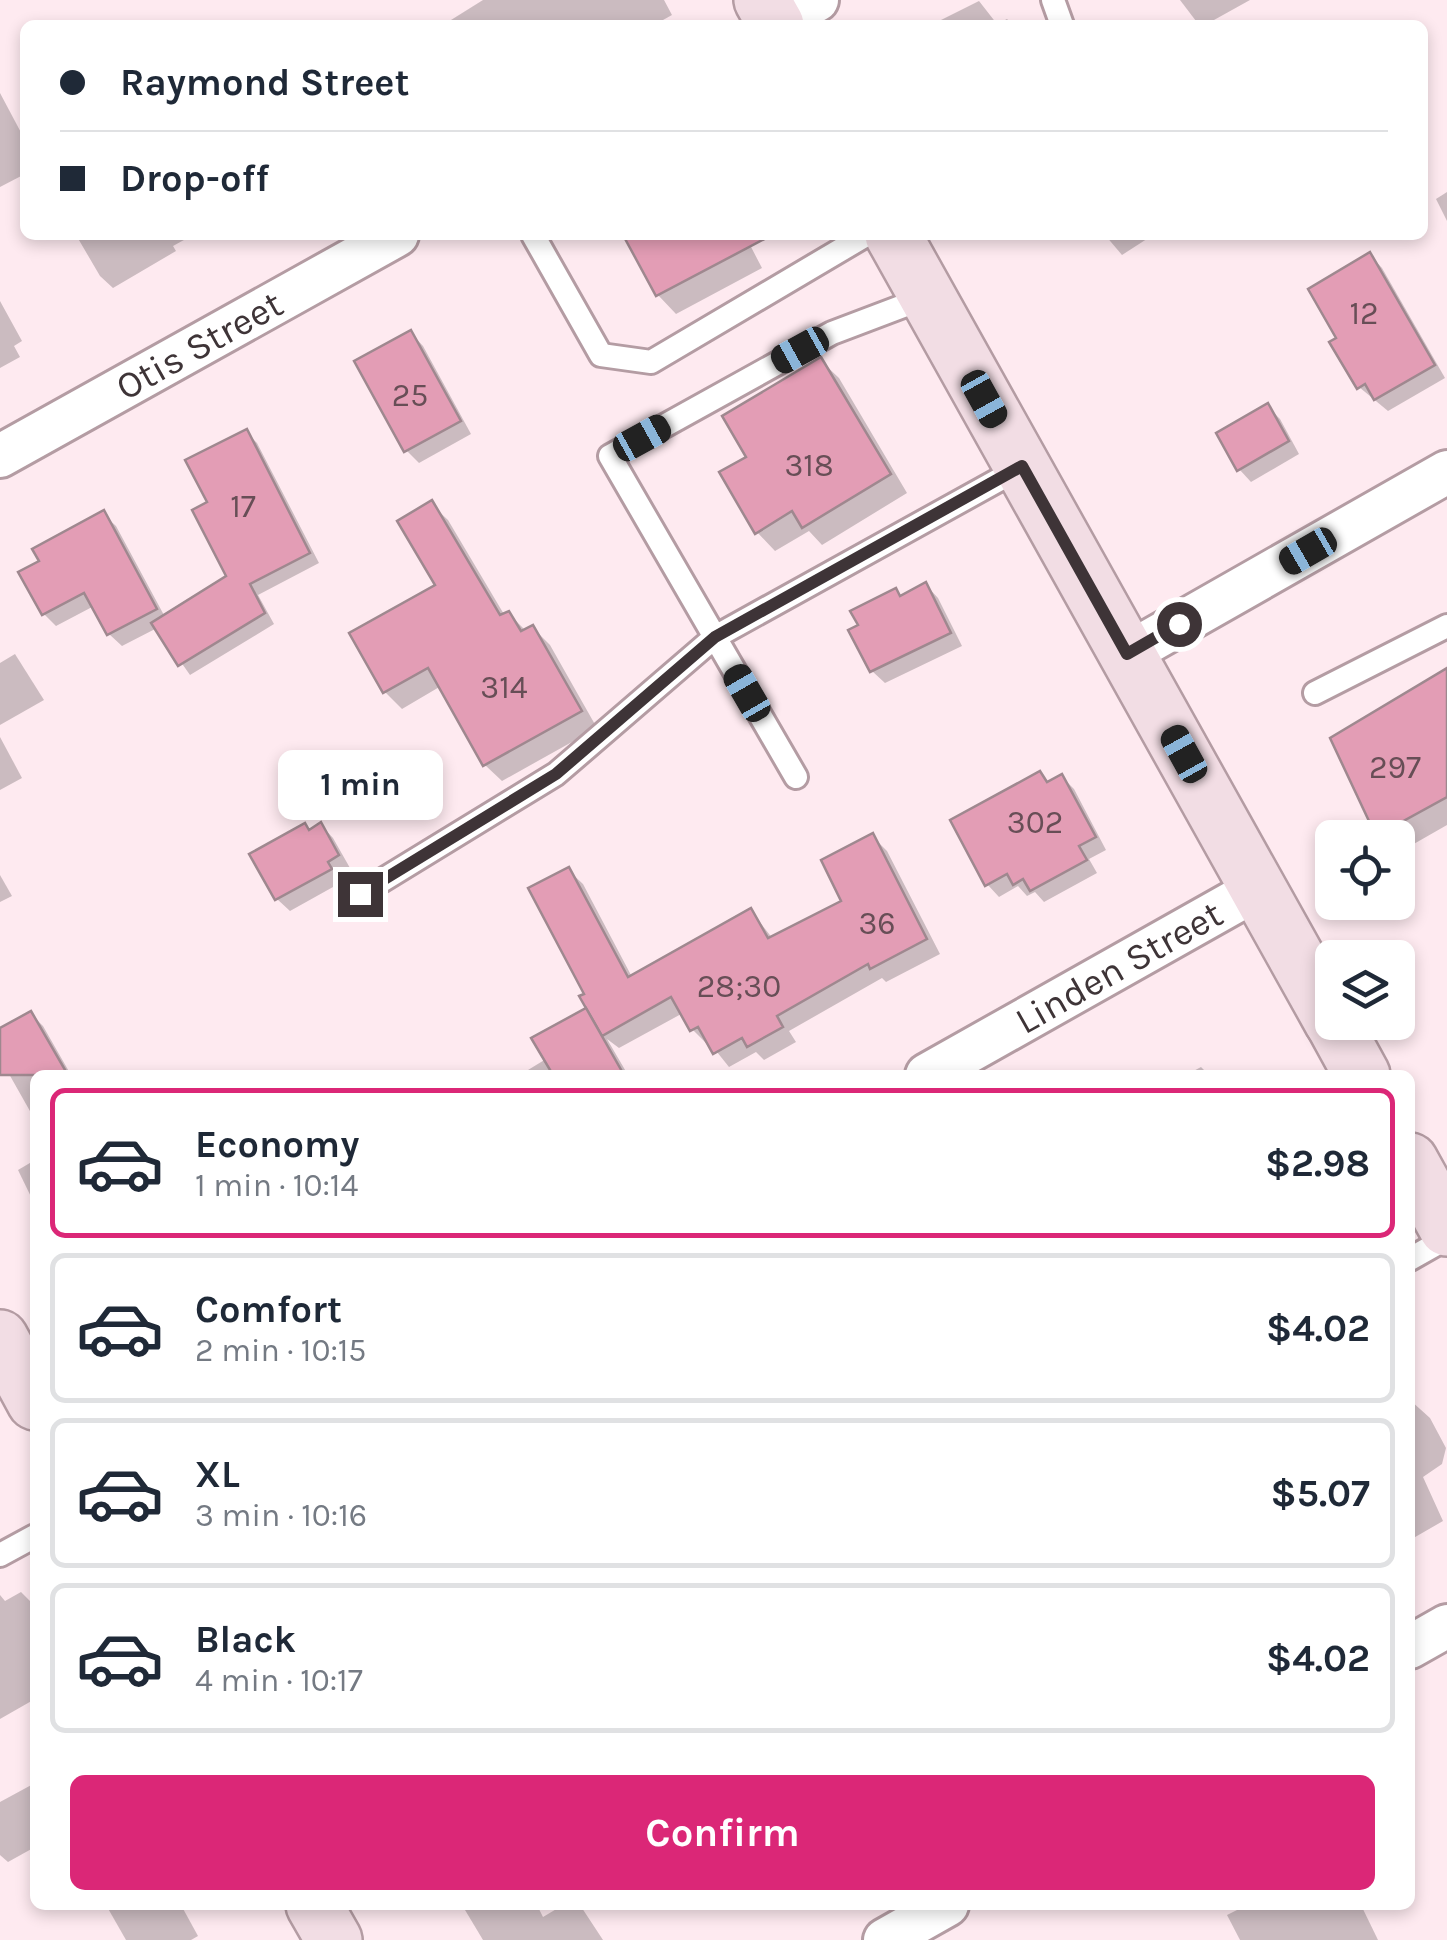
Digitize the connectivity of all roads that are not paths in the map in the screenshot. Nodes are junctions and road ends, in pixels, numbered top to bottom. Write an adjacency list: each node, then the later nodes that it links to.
1 (817, 0): 2 (street)
2 (783, 20)
3 (388, 240): 8 (street, Otis Street)
4 (536, 240): 5 (lane)
5 (858, 240)
6 (896, 240): 7 (main road)
7 (928, 297): 9 (main road); 12 (lane)
8 (0, 456)
9 (1022, 466): 12 (lane); 13 (main road)
10 (1444, 483): 13 (street)
11 (1447, 626): 14 (lane)
12 (715, 637): 15 (lane); 17 (lane)
13 (1127, 654): 16 (main road)
14 (1315, 693)
15 (796, 777)
16 (1258, 888): 18 (main road); 20 (street, Linden Street)
17 (360, 894)
18 (1315, 990)
19 (1343, 1040): 21 (main road)
20 (936, 1070)
21 (1359, 1070)
22 (1415, 1170): 23 (main road)
23 (1447, 1228)
24 (1447, 1238): 25 (lane)
25 (1415, 1256)
26 (0, 1338): 27 (main road)
27 (30, 1393)
28 (30, 1539): 29 (lane)
29 (0, 1556)
30 (1447, 1626): 31 (street)
31 (1415, 1643)
32 (317, 1910): 34 (main road)
33 (938, 1910): 35 (street)
34 (334, 1940)
35 (884, 1940)

